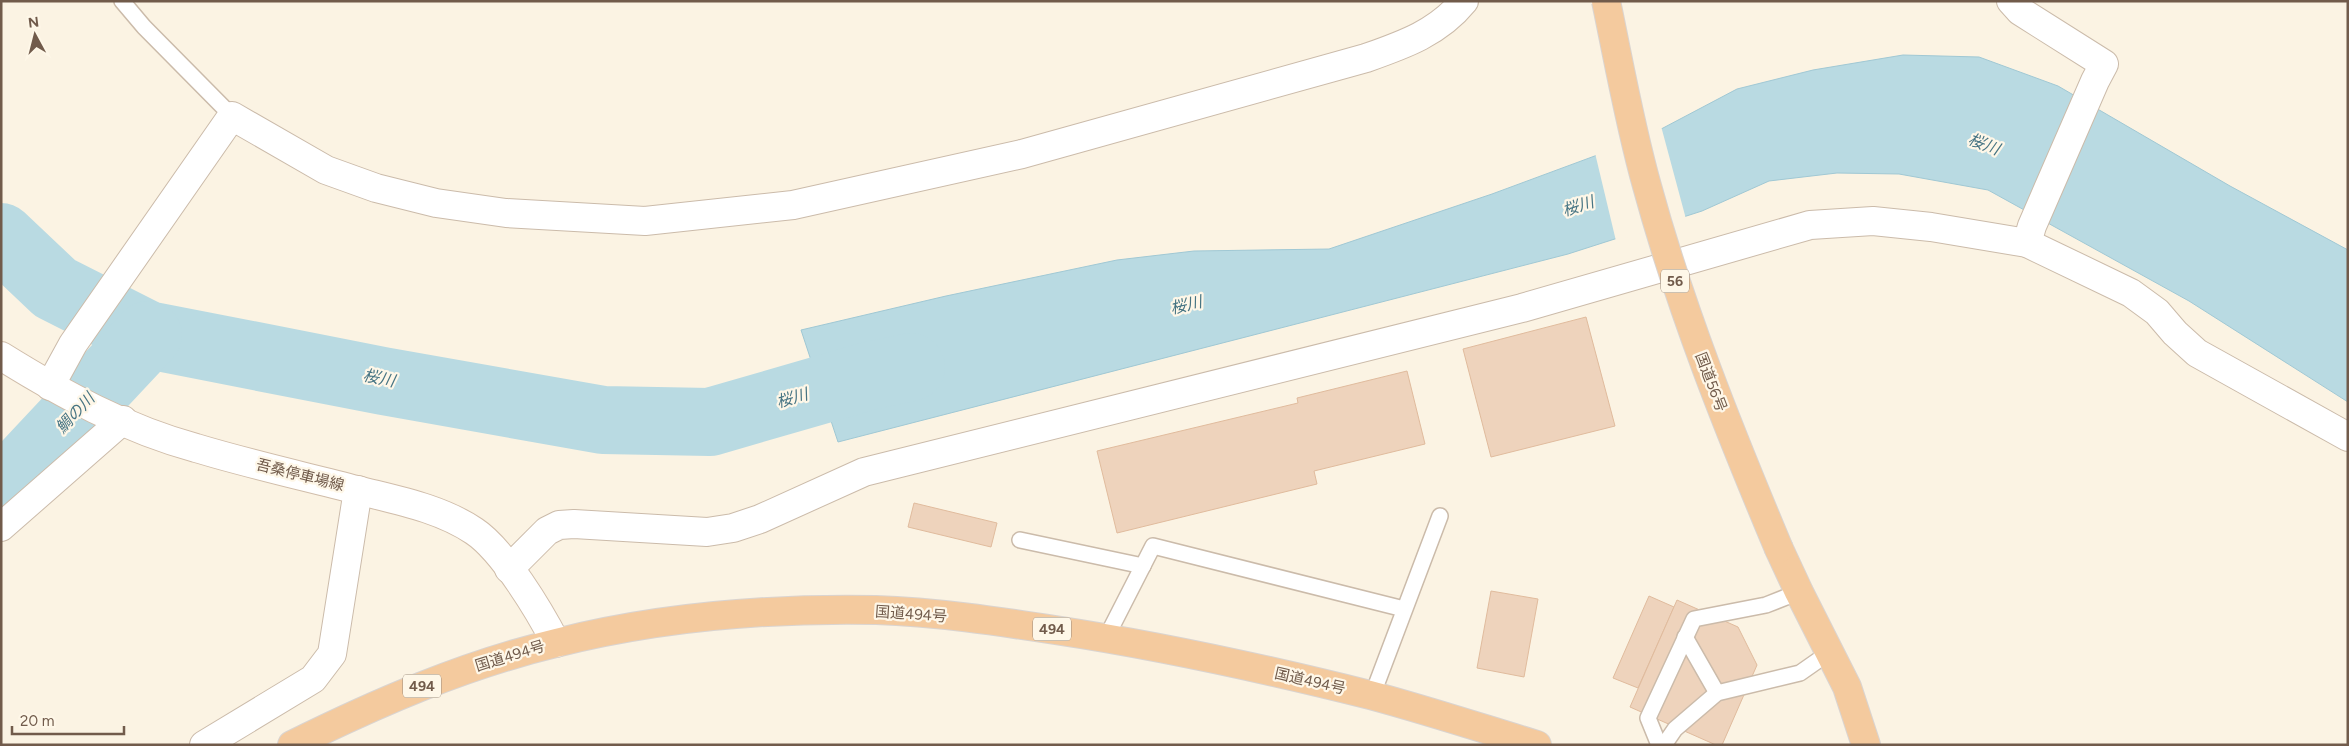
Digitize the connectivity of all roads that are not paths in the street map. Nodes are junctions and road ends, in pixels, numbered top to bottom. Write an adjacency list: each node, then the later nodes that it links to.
1 (122, 1): 5 (lane)
2 (1464, 1): 5 (street)
3 (1606, 1): 17 (highway, 国道56号 / 56, bridge)
4 (2011, 1): 6 (street)
5 (232, 116): 8 (street)
6 (2029, 235): 10 (street); 16 (street)
7 (1, 356): 8 (street, 吾桑停車場線)
8 (57, 390): 9 (street, 吾桑停車場線)
9 (116, 418): 11 (street, 吾桑停車場線); 13 (street)
10 (2348, 437)
11 (358, 490): 16 (street, 吾桑停車場線); 25 (street)
12 (1440, 516): 18 (lane)
13 (1, 527)
14 (1020, 540): 15 (lane)
15 (1143, 566): 18 (lane); 20 (lane)
16 (509, 569): 21 (street, 吾桑停車場線)
17 (1798, 592): 19 (lane); 22 (highway, 国道56号 / 56)
18 (1404, 609): 24 (lane)
19 (1686, 637): 23 (lane); 28 (lane)
20 (1106, 638): 21 (highway, 国道494号 / 494); 24 (highway, 国道494号 / 494)
21 (556, 643): 26 (highway, 国道494号 / 494)
22 (1830, 652): 23 (lane); 30 (highway, 国道56号 / 56)
23 (1717, 693): 29 (lane)
24 (1372, 696): 27 (highway, 国道494号 / 494)
25 (204, 745)
26 (292, 745)
27 (1537, 745)
28 (1659, 745)
29 (1664, 745)
30 (1866, 745)

